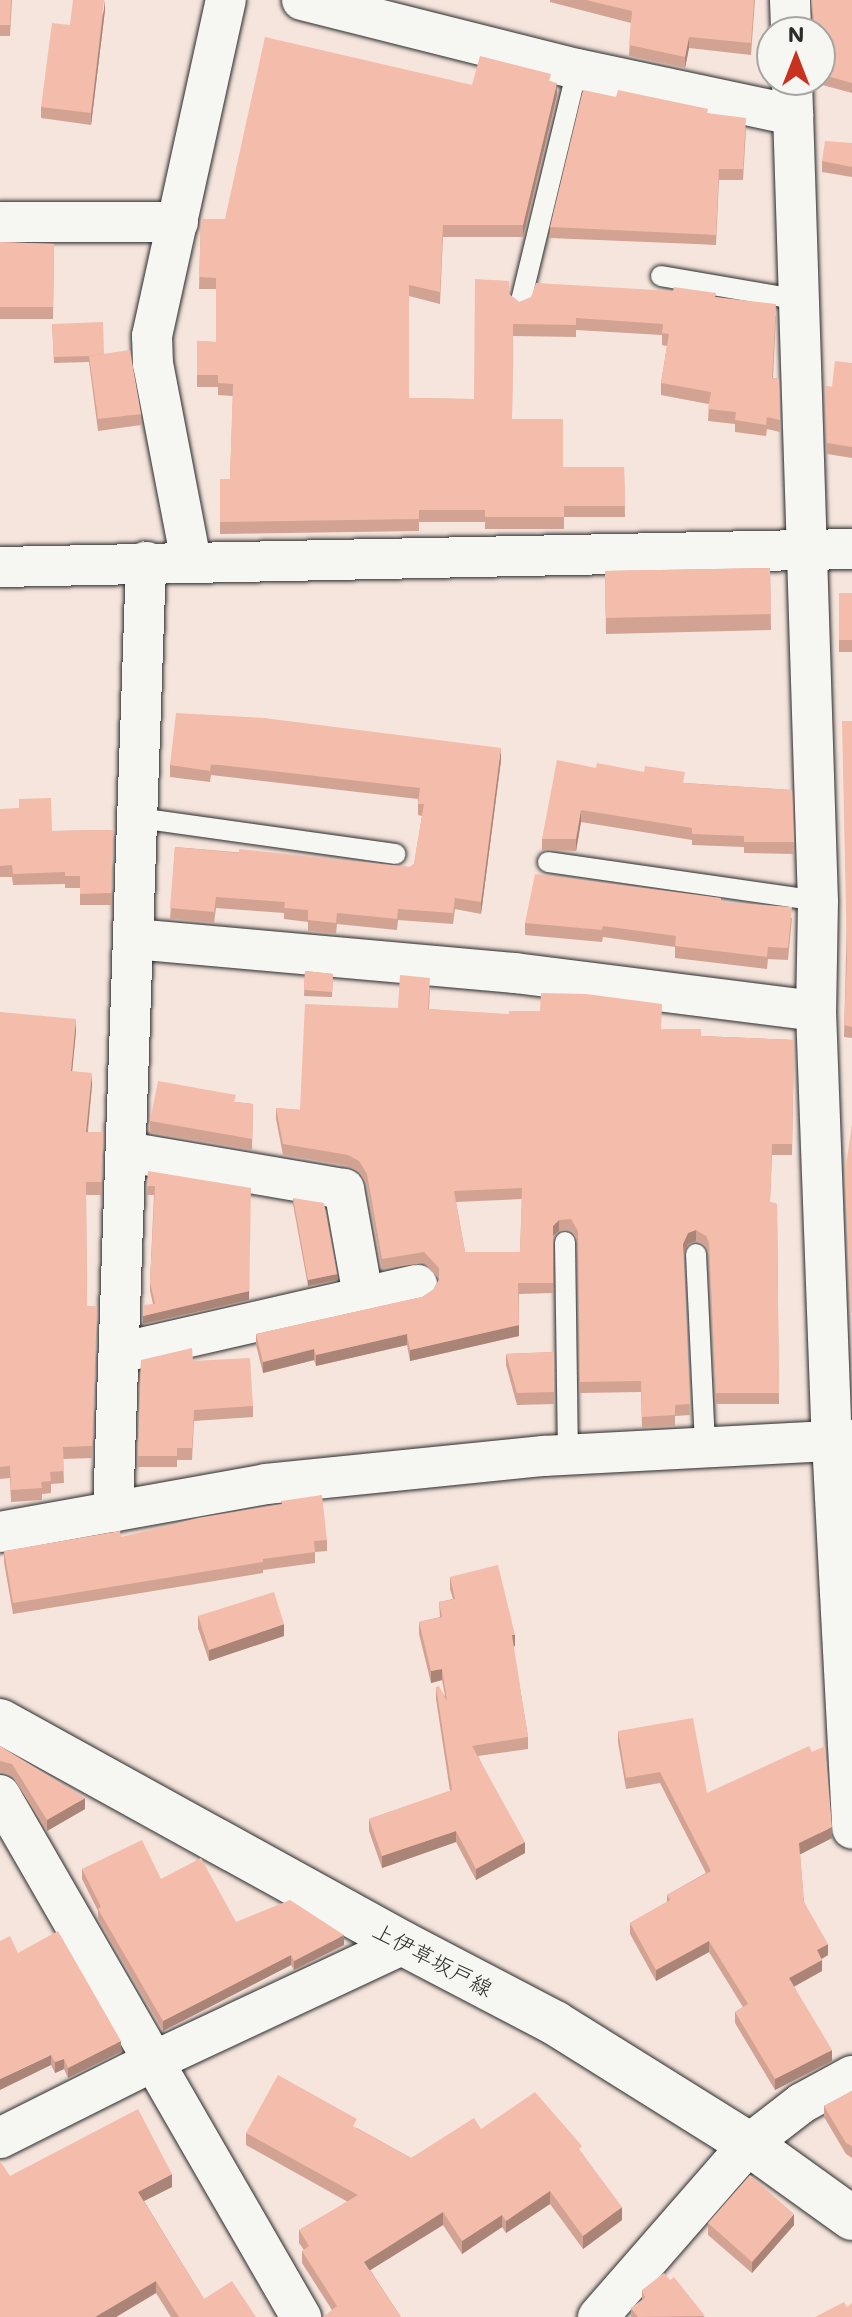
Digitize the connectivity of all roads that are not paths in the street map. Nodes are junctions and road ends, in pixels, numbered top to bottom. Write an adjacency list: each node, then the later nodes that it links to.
1 (226, 0): 6 (street)
2 (302, 0): 3 (street)
3 (577, 69): 4 (street); 9 (lane)
4 (792, 98): 8 (street)
5 (0, 222): 6 (street)
6 (178, 222): 12 (street)
7 (661, 276): 8 (lane)
8 (800, 300): 10 (street)
9 (521, 301)
10 (806, 548): 11 (street); 12 (street); 18 (street)
11 (852, 549)
12 (191, 561): 13 (street)
13 (146, 562): 14 (street); 15 (street)
14 (0, 567)
15 (139, 818): 16 (lane); 19 (street)
16 (395, 854)
17 (548, 862): 18 (lane)
18 (818, 901): 20 (street)
19 (134, 939): 20 (street); 22 (street)
20 (816, 1011): 21 (street)
21 (836, 1100): 28 (street)
22 (127, 1152): 26 (street); 27 (street)
23 (565, 1242): 30 (lane)
24 (696, 1254): 29 (lane)
25 (417, 1285): 26 (street)
26 (363, 1296): 27 (street)
27 (119, 1353): 31 (street)
28 (842, 1440): 29 (street); 33 (street)
29 (705, 1447): 30 (street)
30 (568, 1455): 31 (street)
31 (113, 1512): 32 (street)
32 (0, 1532)
33 (849, 1720): 36 (street)
34 (0, 1721): 37 (main road, 上伊草坂戸線)
35 (0, 1795): 38 (street)
36 (852, 1828)
37 (404, 1944): 38 (street); 41 (main road, 上伊草坂戸線)
38 (154, 2061): 40 (street); 43 (street)
39 (852, 2076): 41 (street)
40 (0, 2138)
41 (749, 2144): 42 (main road, 上伊草坂戸線); 44 (street)
42 (852, 2218)
43 (301, 2317)
44 (598, 2317)

